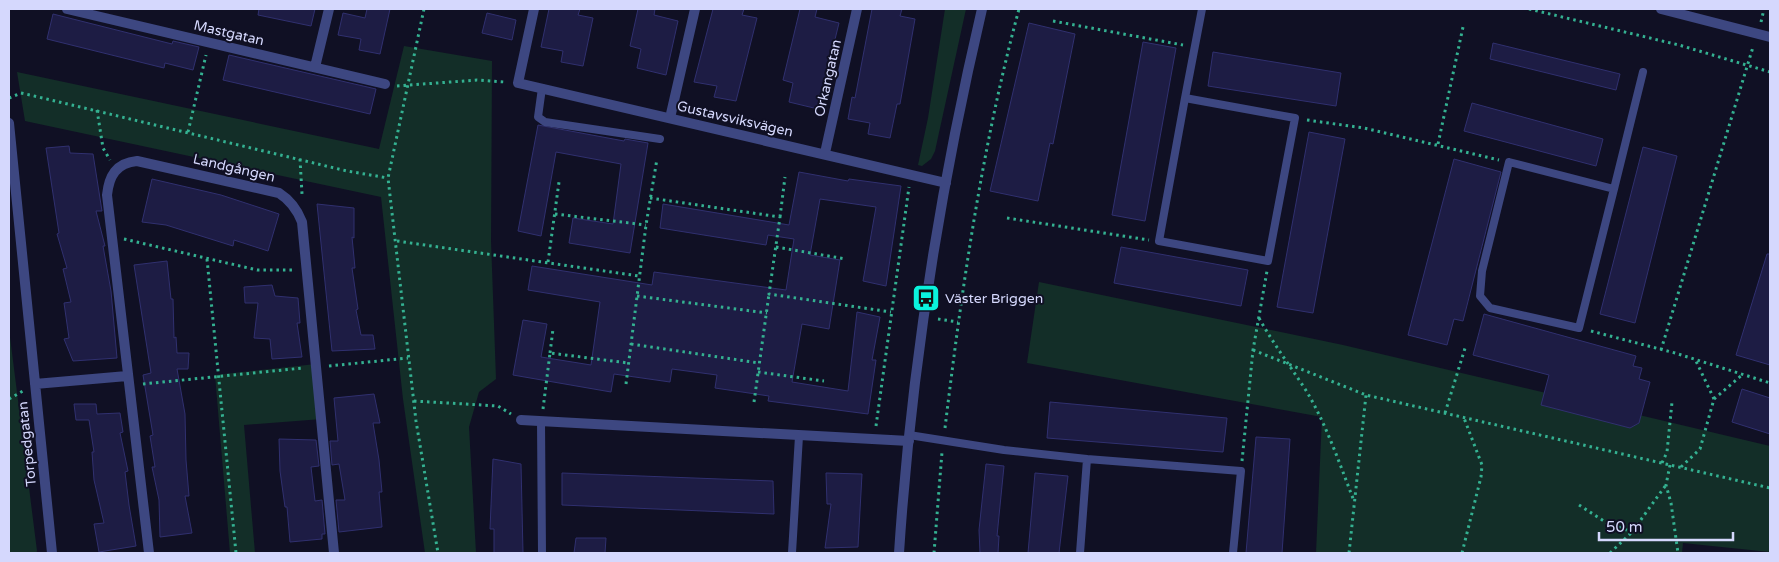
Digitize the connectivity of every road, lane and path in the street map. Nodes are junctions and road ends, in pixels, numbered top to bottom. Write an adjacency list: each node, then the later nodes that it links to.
1 (68, 9): 17 (street, Mastgatan)
2 (329, 9): 20 (street)
3 (424, 9): 25 (path)
4 (534, 9): 23 (street)
5 (695, 9): 30 (street)
6 (857, 9): 36 (street, Orkangatan)
7 (982, 9): 45 (street)
8 (1020, 9): 69 (path)
9 (1202, 9): 18 (lane)
10 (1529, 9): 19 (path)
11 (1661, 9): 15 (street)
12 (1764, 9): 15 (path)
13 (1053, 21): 18 (path)
14 (1463, 27): 35 (path)
15 (1757, 34): 16 (street); 19 (path)
16 (1770, 37)
17 (210, 42): 20 (street, Mastgatan); 33 (path)
18 (1195, 47): 28 (lane)
19 (1747, 65): 22 (path); 75 (path)
20 (315, 67): 24 (street, Mastgatan)
21 (1643, 72): 46 (lane)
22 (1770, 72)
23 (518, 83): 25 (path); 26 (street, Gustavsviksvägen)
24 (385, 84): 25 (path)
25 (407, 86): 42 (path)
26 (542, 88): 30 (street, Gustavsviksvägen); 34 (lane)
27 (9, 98): 29 (path)
28 (1185, 98): 31 (lane); 55 (lane)
29 (97, 110): 33 (path); 40 (path)
30 (670, 118): 36 (street, Gustavsviksvägen)
31 (1295, 118): 35 (path); 59 (lane)
32 (9, 123): 89 (street, Torpedgatan)
33 (188, 132): 37 (path)
34 (660, 139)
35 (1438, 144): 39 (path)
36 (825, 154): 41 (street, Gustavsviksvägen)
37 (300, 159): 42 (path); 48 (path)
38 (657, 159): 47 (path)
39 (1509, 162): 46 (lane); 70 (lane)
40 (117, 169): 48 (street, Landgången); 53 (street)
41 (912, 174): 45 (street, Gustavsviksvägen); 65 (path)
42 (388, 178): 54 (path)
43 (785, 178): 50 (path)
44 (559, 182): 49 (path)
45 (946, 183): 101 (street)
46 (1614, 189): 70 (lane)
47 (650, 198): 50 (path); 52 (path)
48 (294, 206): 61 (street)
49 (555, 214): 52 (path); 60 (path)
50 (780, 217): 56 (path)
51 (1007, 218): 55 (path)
52 (646, 225): 62 (path)
53 (112, 236): 57 (path); 86 (street)
54 (397, 241): 60 (path); 77 (path)
55 (1159, 241): 59 (lane)
56 (776, 248): 58 (path); 63 (path)
57 (207, 259): 61 (path); 85 (path)
58 (846, 259)
59 (1268, 260): 67 (path)
60 (548, 262): 62 (path)
61 (307, 270): 82 (street)
62 (639, 276): 64 (path)
63 (769, 294): 65 (path); 66 (path)
64 (636, 296): 66 (path); 72 (path)
65 (891, 312): 102 (path)
66 (767, 313): 80 (path)
67 (1259, 317): 74 (path); 81 (path)
68 (938, 319): 69 (path)
69 (958, 322): 103 (path)
70 (1579, 328): 75 (path)
71 (554, 329): 76 (path)
72 (631, 344): 79 (path); 80 (path)
73 (1466, 345): 96 (path)
74 (1254, 350): 81 (path); 108 (path)
75 (1661, 350): 78 (path)
76 (550, 353): 79 (path); 99 (path)
77 (408, 358): 82 (path); 93 (path)
78 (1696, 360): 84 (path); 92 (path)
79 (628, 363): 90 (path)
80 (759, 363): 83 (path)
81 (1288, 366): 91 (path); 111 (path)
82 (316, 367): 85 (path); 117 (street)
83 (758, 372): 87 (path); 94 (path)
84 (1742, 374): 88 (path); 92 (path)
85 (220, 377): 86 (path); 116 (path)
86 (127, 380): 89 (street); 115 (street)
87 (824, 381)
88 (1770, 383)
89 (34, 384): 114 (street, Torpedgatan)
90 (626, 384)
91 (1366, 396): 96 (path); 111 (path)
92 (1714, 399): 107 (path)
93 (414, 401): 98 (path); 118 (path)
94 (754, 402)
95 (1672, 402): 105 (path)
96 (1445, 414): 97 (path)
97 (1464, 418): 105 (path); 126 (path)
98 (521, 420): 99 (street)
99 (541, 422): 100 (street); 119 (lane)
100 (799, 436): 102 (street); 120 (lane)
101 (909, 438): 102 (street); 103 (lane); 121 (street)
102 (874, 439)
103 (944, 440): 104 (lane); 122 (path)
104 (1087, 459): 108 (lane); 123 (lane)
105 (1662, 463): 106 (path)
106 (1670, 465): 107 (path); 109 (path)
107 (1680, 467): 110 (path)
108 (1241, 471): 124 (lane)
109 (1666, 484): 113 (path); 128 (path)
110 (1770, 488)
111 (1354, 501): 125 (path)
112 (1579, 505): 113 (path)
113 (1632, 532): 127 (path)
114 (52, 553)
115 (149, 553)
116 (236, 553)
117 (334, 553)
118 (438, 553)
119 (542, 553)
120 (792, 553)
121 (899, 553)
122 (934, 553)
123 (1080, 553)
124 (1233, 553)
125 (1348, 553)
126 (1462, 553)
127 (1610, 553)
128 (1678, 553)

